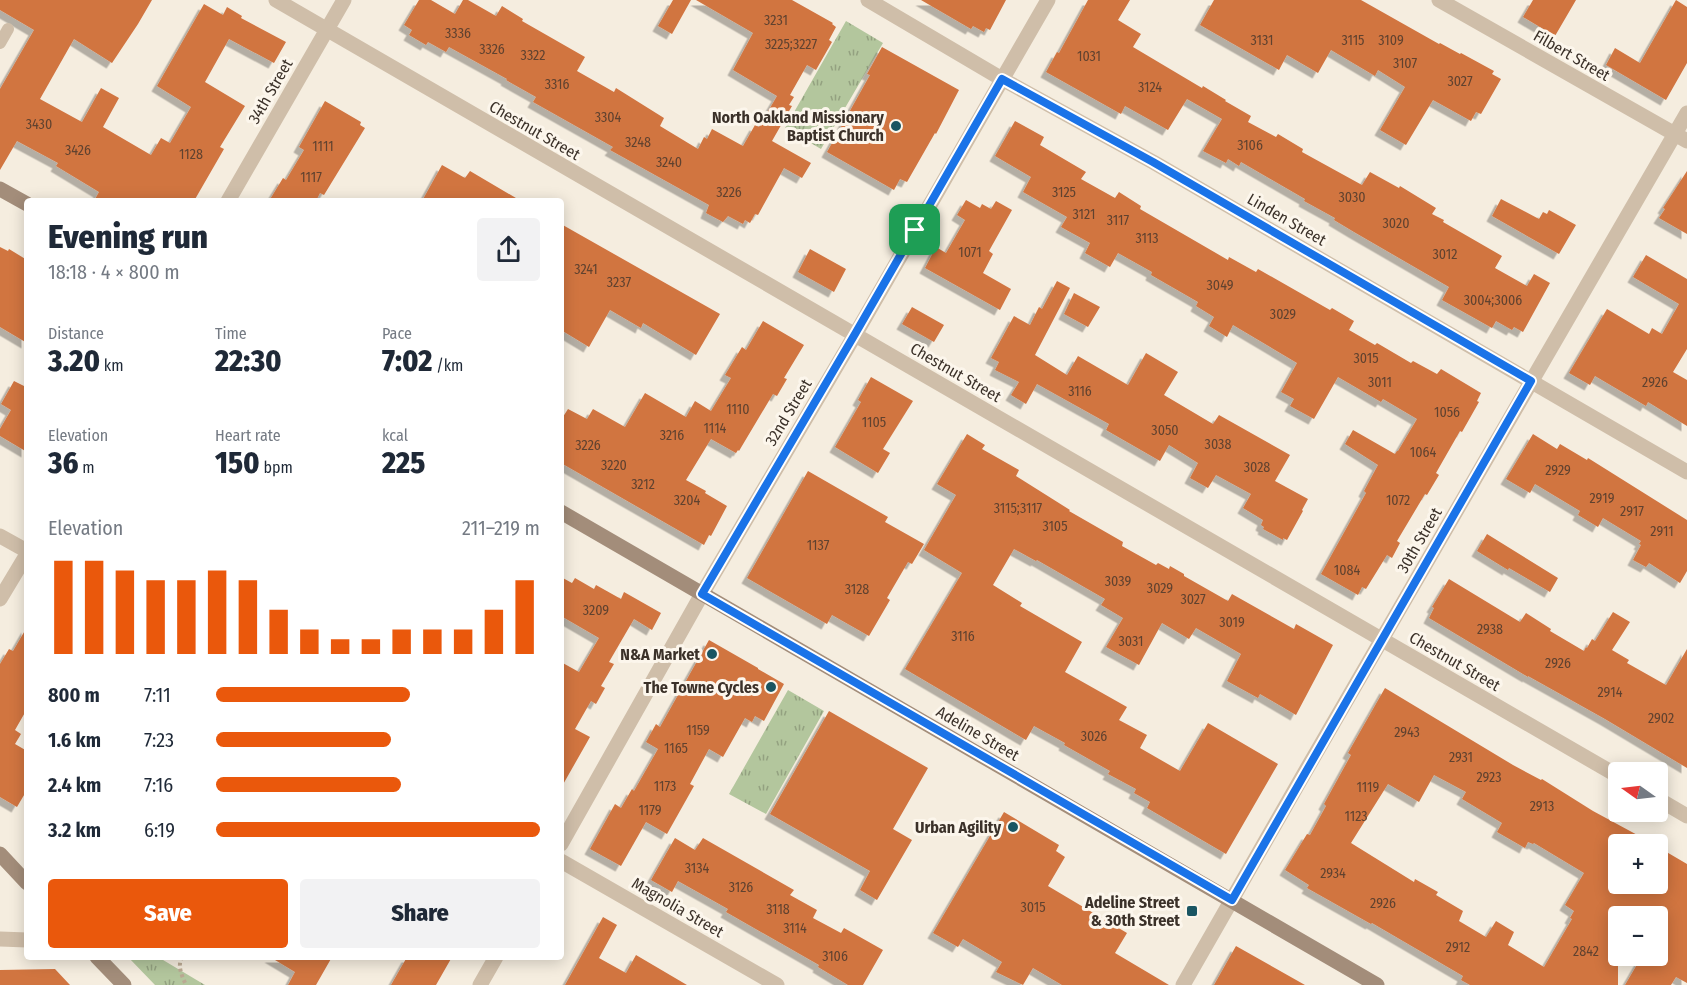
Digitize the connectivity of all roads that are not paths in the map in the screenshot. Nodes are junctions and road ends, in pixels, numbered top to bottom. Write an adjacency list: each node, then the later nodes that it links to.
1 (276, 0): 7 (street, Chestnut Street)
2 (344, 0): 7 (street, 34th Street)
3 (868, 0): 9 (street, Linden Street)
4 (1048, 0): 9 (street, 32nd Street)
5 (1439, 0): 11 (street, Filbert Street)
6 (8, 29): 8 (lane)
7 (327, 29): 13 (street, 34th Street); 15 (street, Chestnut Street)
8 (0, 43)
9 (1002, 79): 15 (street, 32nd Street); 16 (street, Linden Street)
10 (1687, 113): 11 (street, 30th Street)
11 (1681, 138): 16 (street, 30th Street)
12 (0, 189): 14 (main road)
13 (230, 198)
14 (24, 202)
15 (855, 334): 22 (street, 32nd Street); 24 (street, Chestnut Street)
16 (1531, 381): 17 (street, Linden Street); 24 (street, 30th Street)
17 (1687, 472)
18 (564, 514): 22 (main road, Adeline Street)
19 (0, 536): 20 (street)
20 (24, 550)
21 (24, 557): 23 (street)
22 (702, 594): 28 (street, 32nd Street); 32 (main road, Adeline Street)
23 (0, 599)
24 (1382, 639): 25 (street, Chestnut Street); 32 (street, 30th Street)
25 (1608, 770)
26 (1668, 805): 27 (street)
27 (1687, 816)
28 (564, 839)
29 (0, 854): 31 (main road)
30 (564, 863): 39 (street, Magnolia Street)
31 (24, 880)
32 (1232, 900): 40 (street, 30th Street); 41 (main road, Adeline Street)
33 (0, 939): 34 (street)
34 (24, 940)
35 (100, 960): 37 (main road)
36 (494, 960): 38 (street)
37 (124, 985)
38 (480, 985)
39 (777, 985)
40 (1183, 985)
41 (1377, 985)

